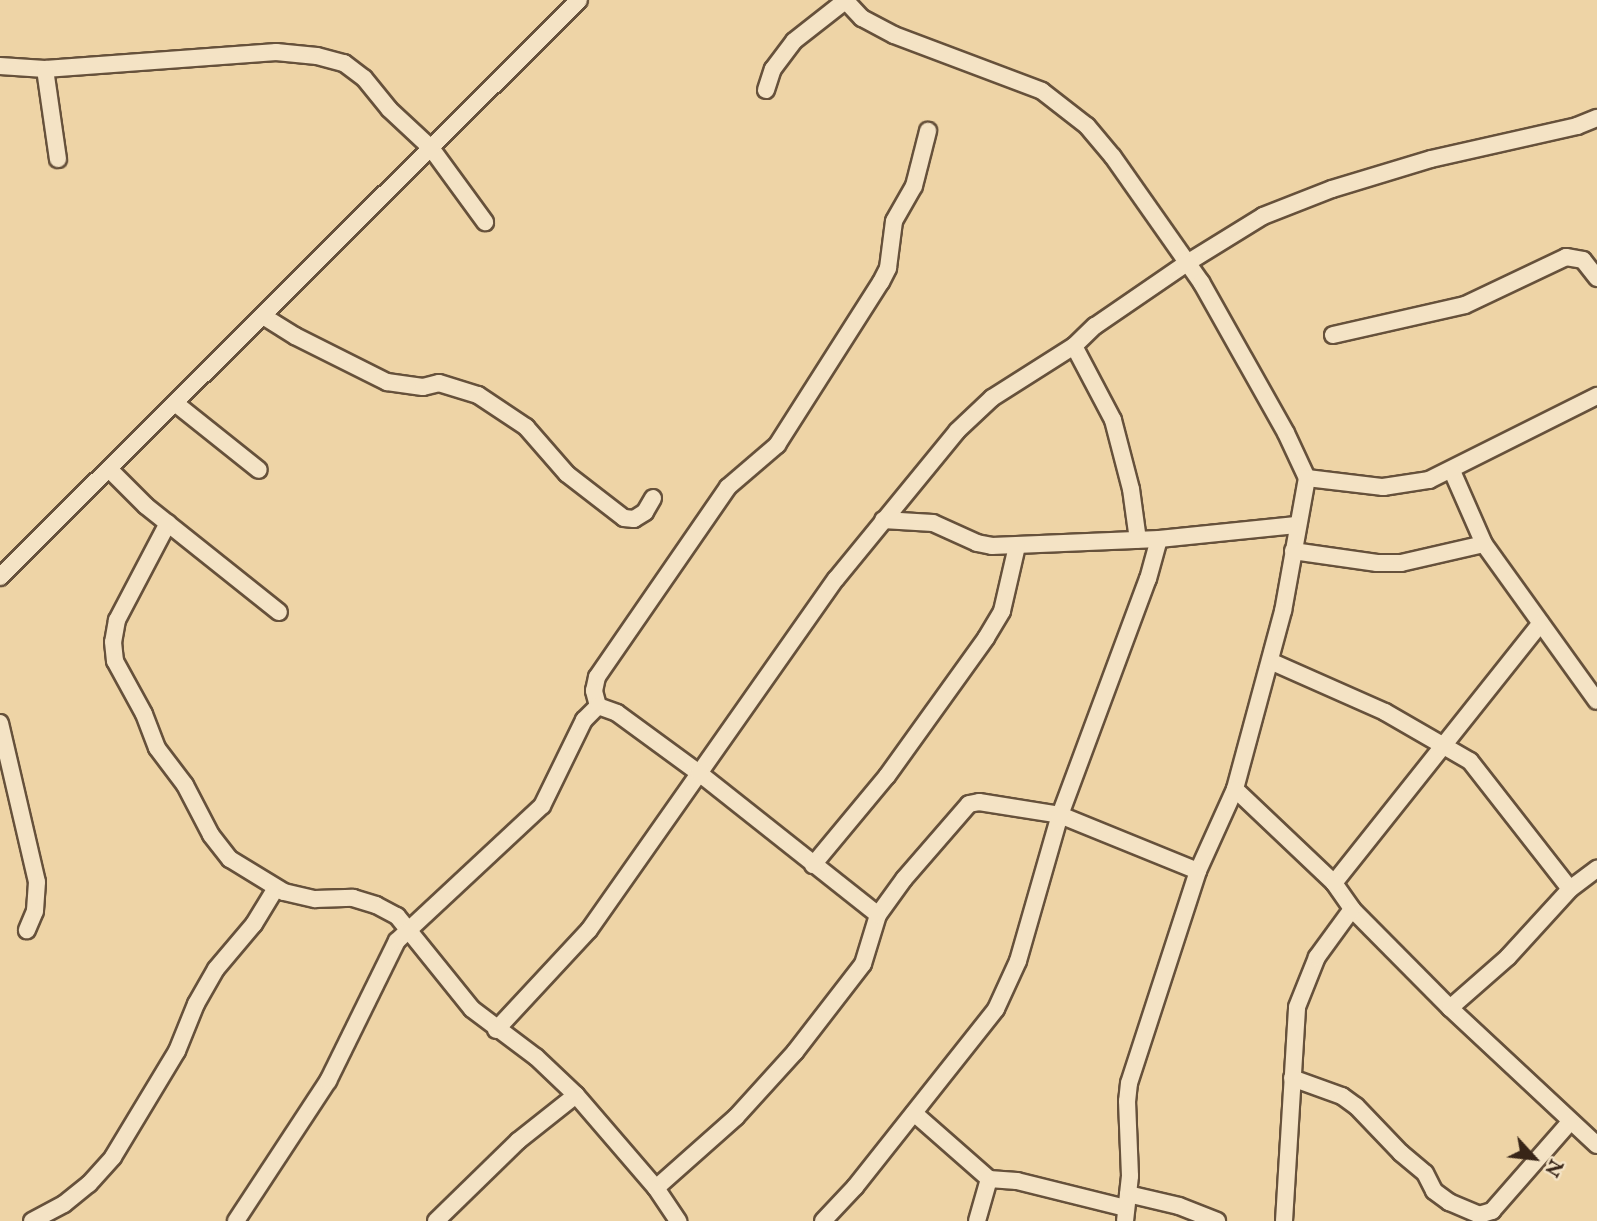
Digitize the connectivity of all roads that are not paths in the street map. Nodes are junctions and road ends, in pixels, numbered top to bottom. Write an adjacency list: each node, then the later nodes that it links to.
1 (579, 0): 8 (street)
2 (845, 1): 5 (street); 11 (street)
3 (0, 66): 4 (street)
4 (45, 69): 8 (street); 9 (street)
5 (766, 90)
6 (1595, 121): 11 (street)
7 (928, 131): 36 (street)
8 (431, 148): 10 (street); 13 (street)
9 (58, 159)
10 (485, 222)
11 (1187, 262): 15 (street); 21 (street)
12 (1597, 278): 14 (street)
13 (263, 316): 17 (street); 22 (street)
14 (1333, 335)
15 (1074, 346): 23 (street); 27 (street)
16 (1597, 396): 20 (street)
17 (176, 403): 18 (street); 19 (street)
18 (109, 469): 24 (street); 31 (street)
19 (259, 470)
20 (1452, 471): 21 (street); 28 (street)
21 (1307, 478): 25 (street)
22 (653, 498)
23 (883, 520): 29 (street); 39 (street)
24 (168, 523): 32 (street); 46 (street)
25 (1296, 525): 26 (street); 30 (street)
26 (1158, 539): 27 (street); 41 (street)
27 (1138, 540): 29 (street)
28 (1484, 544): 30 (street); 33 (street)
29 (1017, 546): 42 (street)
30 (1293, 551): 34 (street)
31 (0, 578)
32 (279, 612)
33 (1541, 623): 35 (street); 38 (street)
34 (1270, 661): 38 (street); 40 (street)
35 (1597, 701)
36 (598, 706): 39 (street); 50 (street)
37 (0, 723): 51 (street)
38 (1442, 748): 45 (street); 47 (street)
39 (699, 773): 42 (street); 53 (street)
40 (1235, 789): 44 (street); 45 (street)
41 (1060, 816): 44 (street); 49 (street); 56 (street)
42 (813, 865): 49 (street)
43 (1597, 869): 47 (street)
44 (1198, 871): 61 (street)
45 (1335, 883): 48 (street)
46 (275, 888): 50 (street); 62 (street)
47 (1570, 890): 52 (street)
48 (1352, 909): 52 (street); 54 (street)
49 (878, 915): 60 (street)
50 (408, 928): 53 (street); 63 (street)
51 (27, 930)
52 (1450, 1008): 57 (street)
53 (496, 1030): 55 (street)
54 (1292, 1078): 57 (street); 69 (street)
55 (576, 1095): 60 (street); 64 (street)
56 (914, 1113): 59 (street); 66 (street)
57 (1570, 1122): 58 (street)
58 (1597, 1145)
59 (989, 1178): 61 (street); 67 (street)
60 (656, 1188): 65 (street)
61 (1126, 1208): 68 (street)
62 (32, 1221)
63 (236, 1221)
64 (436, 1221)
65 (678, 1221)
66 (823, 1221)
67 (977, 1221)
68 (1217, 1221)
69 (1284, 1221)

